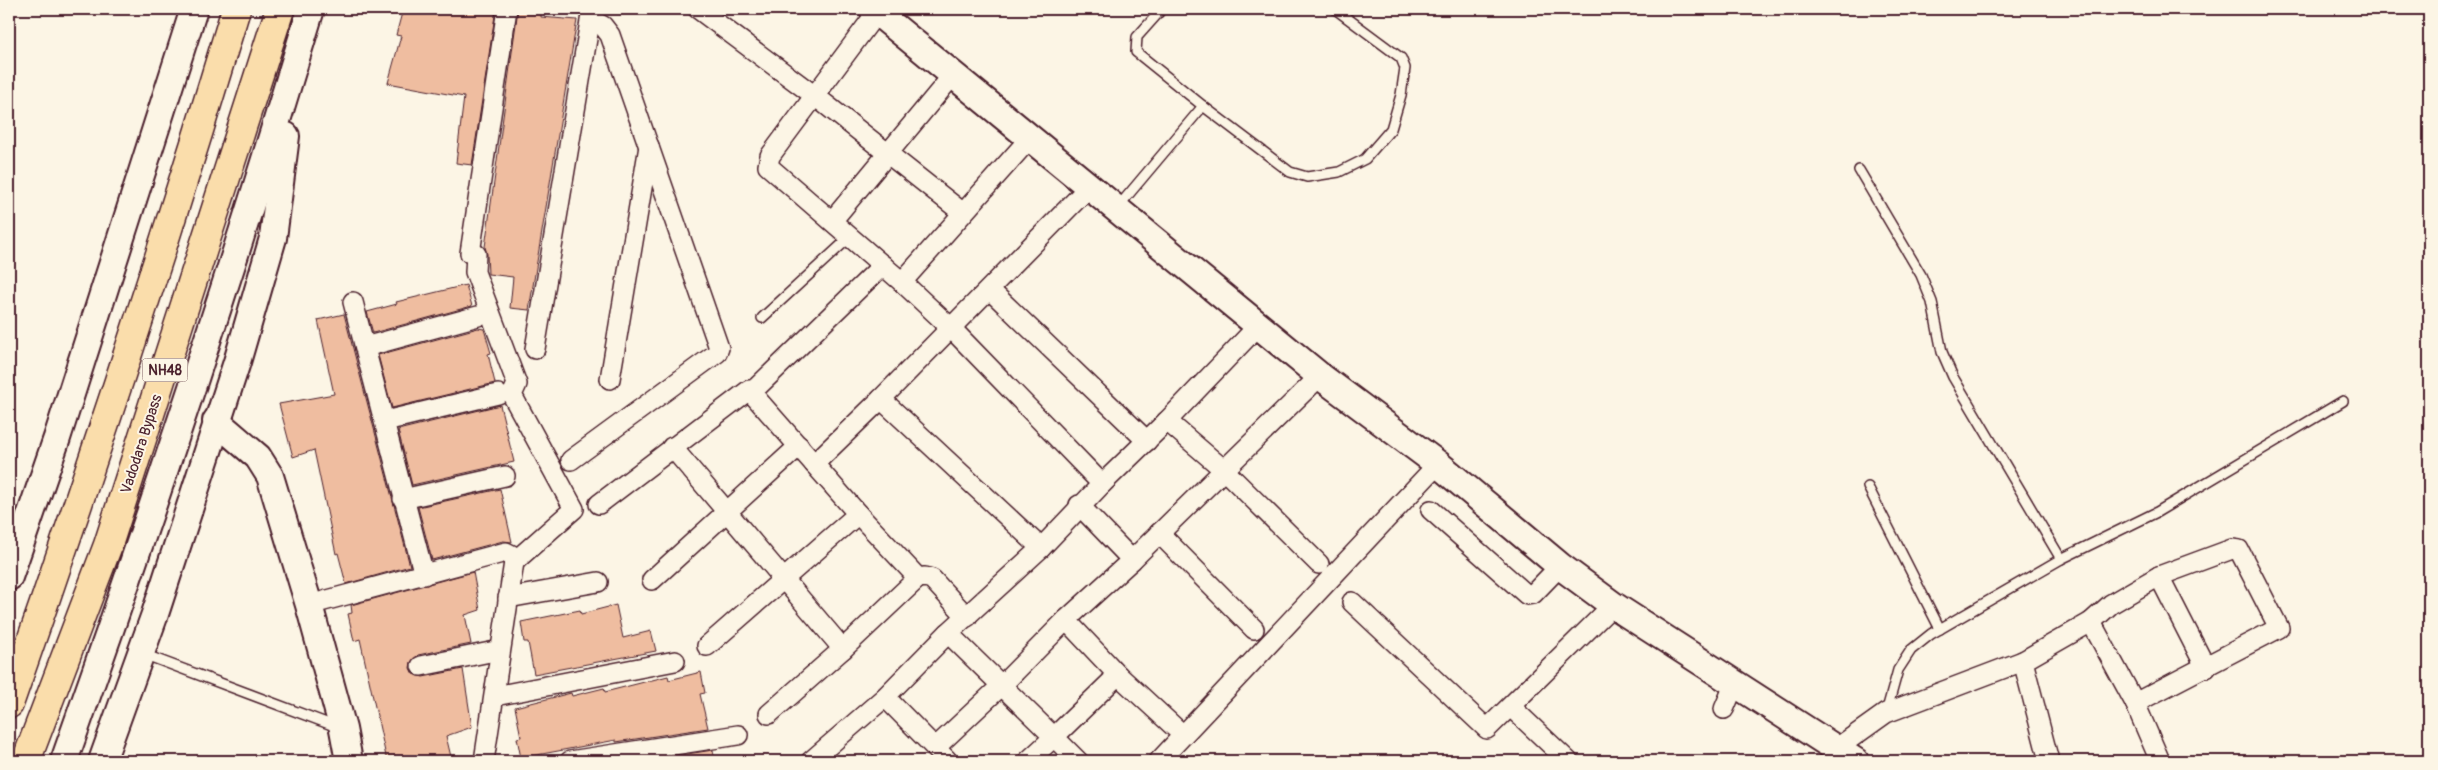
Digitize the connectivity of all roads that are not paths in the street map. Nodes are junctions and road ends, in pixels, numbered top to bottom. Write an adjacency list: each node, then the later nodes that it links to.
1 (194, 9): 68 (street)
2 (236, 9): 97 (highway, NH48)
3 (280, 9): 109 (highway, Vadodara Bypass / NH48)
4 (311, 9): 11 (street)
5 (507, 9): 63 (street)
6 (698, 9): 13 (street)
7 (1162, 9): 14 (lane)
8 (1335, 9): 14 (lane)
9 (875, 10): 12 (street); 13 (street)
10 (592, 14): 16 (street); 33 (street)
11 (297, 56): 40 (street); 110 (street)
12 (954, 75): 15 (street); 17 (street)
13 (815, 96): 17 (street); 22 (street)
14 (1203, 106): 20 (lane)
15 (1030, 138): 19 (street); 21 (street)
16 (649, 144): 35 (street); 46 (street)
17 (888, 153): 21 (street); 22 (street)
18 (1859, 170): 61 (lane)
19 (1089, 187): 20 (street); 26 (street)
20 (1117, 208): 30 (street)
21 (964, 213): 25 (street)
22 (832, 221): 23 (street)
23 (850, 237): 24 (street); 29 (lane)
24 (883, 265): 25 (street); 36 (street)
25 (902, 282): 31 (street)
26 (990, 290): 31 (street); 43 (street)
27 (353, 302): 32 (street)
28 (478, 316): 32 (street)
29 (762, 318)
30 (1259, 325): 34 (street); 42 (street)
31 (950, 328): 38 (street); 51 (street)
32 (365, 347): 41 (street)
33 (535, 349)
34 (1320, 376): 48 (street); 49 (street)
35 (610, 379)
36 (752, 392): 44 (street); 45 (street)
37 (498, 394): 41 (street)
38 (881, 400): 47 (street); 60 (street)
39 (2343, 401): 61 (lane)
40 (216, 421): 75 (street); 86 (street)
41 (385, 421): 53 (street)
42 (1167, 421): 43 (street); 49 (street)
43 (1147, 441): 51 (street)
44 (799, 446): 47 (street); 57 (street)
45 (672, 447): 54 (street); 57 (street)
46 (571, 460)
47 (814, 464): 58 (street)
48 (1438, 464): 65 (street); 104 (street)
49 (1223, 469): 59 (street); 64 (street)
50 (505, 476): 53 (street)
51 (1102, 484): 55 (street)
52 (1868, 487): 81 (lane)
53 (403, 500): 66 (street)
54 (599, 504)
55 (1079, 506): 60 (street); 62 (street)
56 (1431, 510): 65 (street)
57 (727, 513): 70 (street); 71 (street)
58 (858, 514): 69 (street); 70 (street)
59 (1159, 533): 62 (street); 80 (street)
60 (1041, 548): 77 (street)
61 (2061, 559): 81 (lane)
62 (1132, 560): 78 (street)
63 (514, 562): 66 (street); 73 (street)
64 (1319, 564)
65 (1560, 566): 76 (street)
66 (424, 575): 75 (street)
67 (2159, 576): 79 (street); 90 (street); 90 (street)
68 (9, 577)
69 (918, 578): 77 (street); 84 (street)
70 (782, 579): 83 (street); 84 (street)
71 (652, 580)
72 (598, 582): 73 (street)
73 (508, 598): 85 (street)
74 (1352, 602): 98 (street)
75 (309, 605): 102 (street)
76 (1613, 605): 92 (street); 98 (street)
77 (967, 617): 82 (street)
78 (1066, 620): 91 (street); 93 (street)
79 (2091, 622): 88 (street); 96 (street)
80 (1254, 629)
81 (1940, 629): 100 (lane)
82 (948, 633): 93 (street); 95 (street)
83 (707, 646)
84 (843, 649): 101 (street)
85 (500, 650): 89 (street); 94 (street)
86 (141, 653): 102 (lane); 111 (street)
87 (675, 661): 94 (street)
88 (2024, 661): 100 (street); 119 (street)
89 (421, 666)
90 (2206, 668): 96 (street)
91 (1118, 675): 104 (street); 105 (street)
92 (1735, 683): 99 (street); 106 (street)
93 (1001, 686): 105 (street); 108 (street)
94 (496, 696): 113 (street)
95 (885, 697): 107 (street); 108 (street)
96 (2135, 703): 120 (street)
97 (9, 704)
98 (1511, 707): 118 (street)
99 (1724, 709)
100 (1886, 713): 106 (street)
101 (769, 714)
102 (343, 729): 112 (street)
103 (738, 734): 114 (street)
104 (1183, 735): 117 (street)
105 (1054, 737): 115 (street); 116 (street)
106 (1846, 755)
107 (822, 758)
108 (944, 758)
109 (26, 761)
110 (64, 761)
111 (102, 761)
112 (349, 761)
113 (484, 761)
114 (570, 761)
115 (1028, 761)
116 (1078, 761)
117 (1159, 761)
118 (1568, 761)
119 (2049, 761)
120 (2160, 761)

